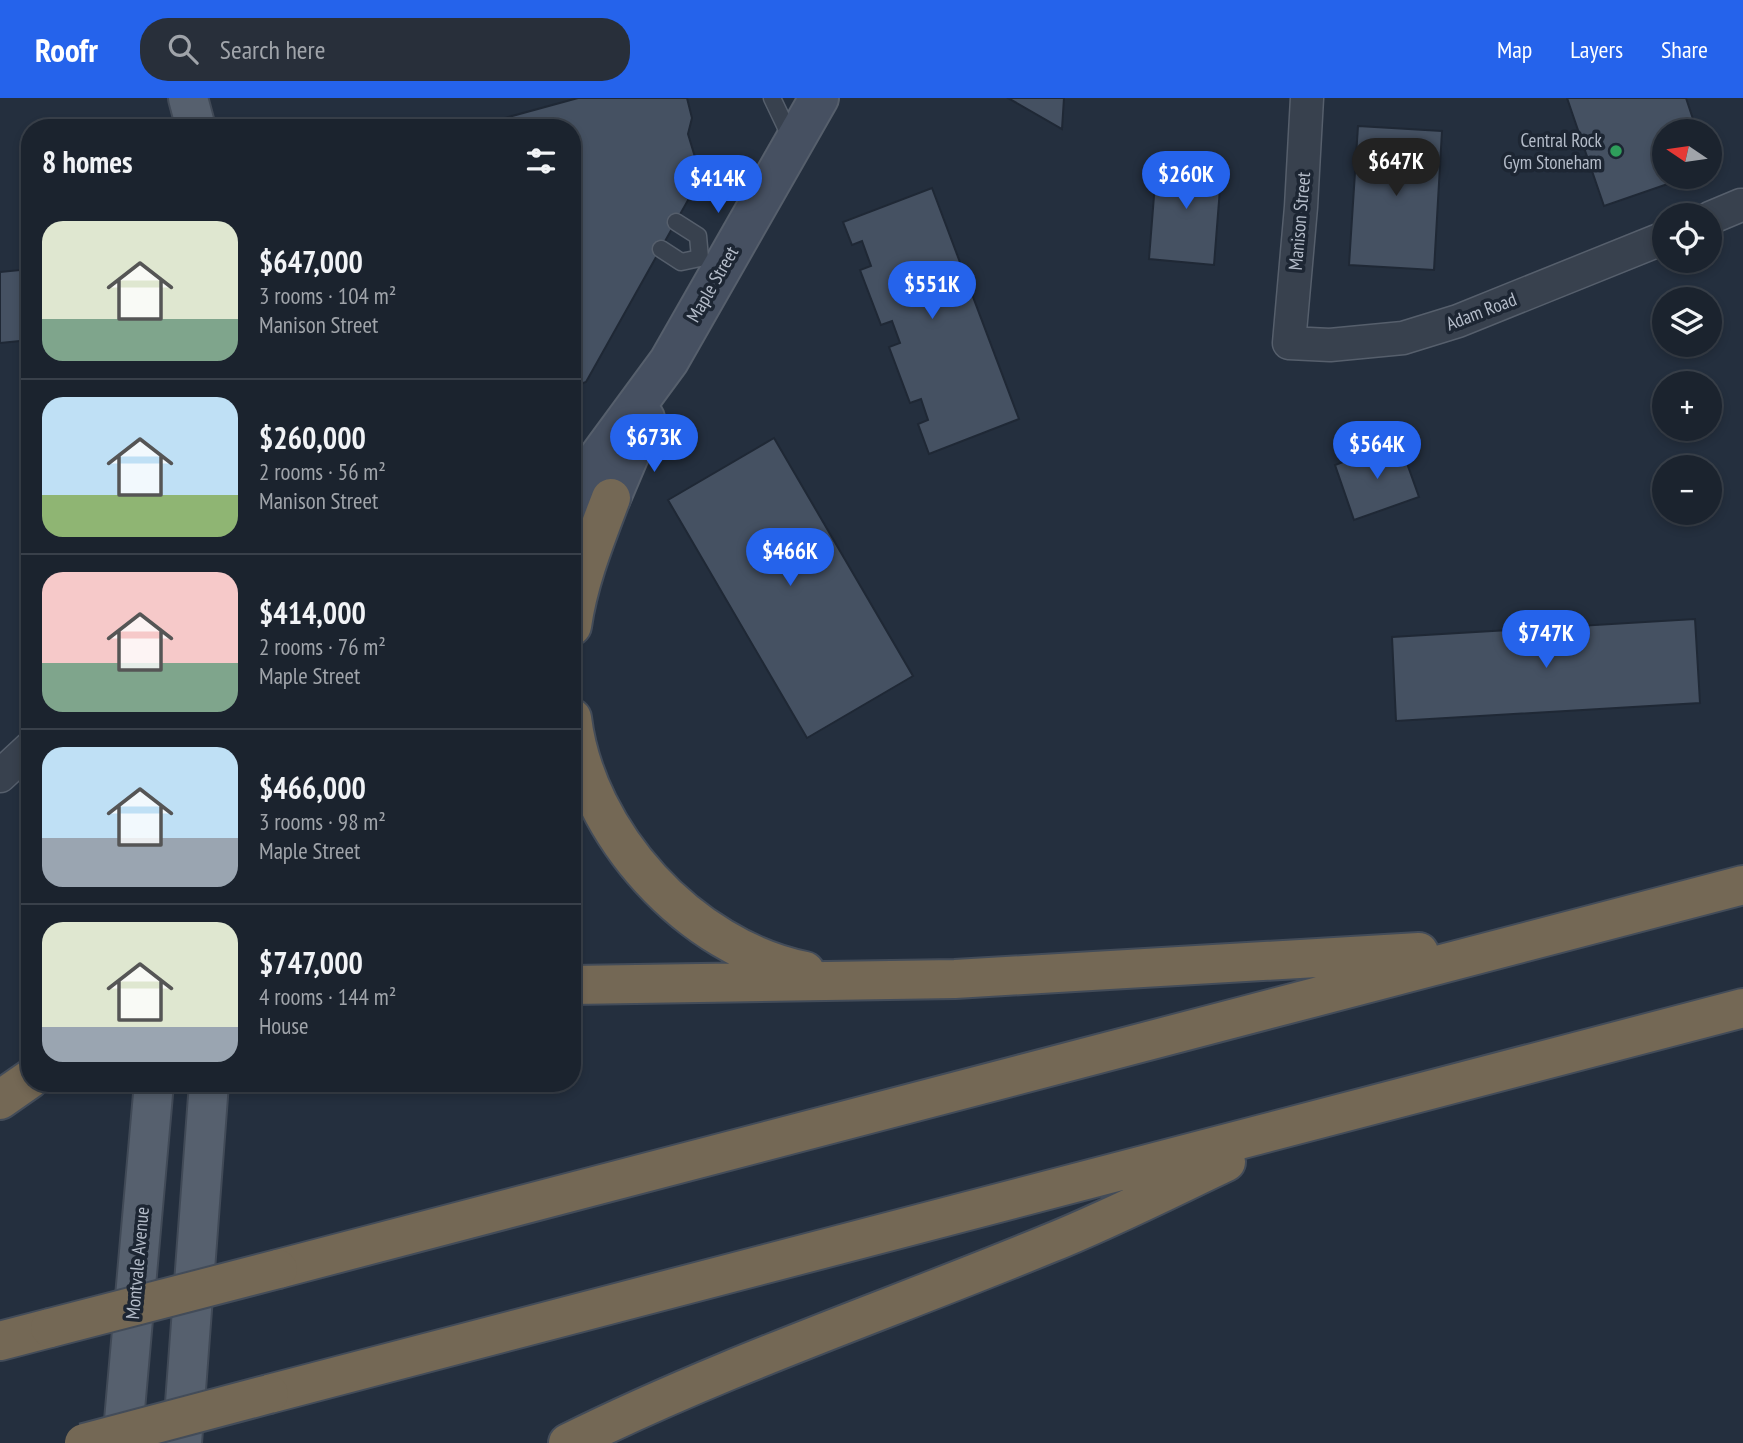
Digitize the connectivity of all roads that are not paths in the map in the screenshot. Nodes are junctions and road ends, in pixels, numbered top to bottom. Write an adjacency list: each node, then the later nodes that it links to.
1 (178, 98): 6 (main road)
2 (188, 98): 7 (main road)
3 (772, 98): 8 (lane)
4 (819, 98): 8 (street, Maple Street)
5 (1307, 98): 15 (street, Manison Street)
6 (177, 119)
7 (194, 119)
8 (793, 142): 14 (street, Maple Street)
9 (1741, 205): 10 (street)
10 (1722, 213)
11 (676, 222): 14 (lane)
12 (1652, 243): 15 (street, Adam Road)
13 (661, 249): 14 (lane)
14 (710, 264): 16 (street, Maple Street)
15 (1289, 344)
16 (669, 361): 17 (street, Maple Street); 18 (street, Maple Street)
17 (581, 481)
18 (611, 498): 19 (street, Maple Street); 20 (highway)
19 (581, 536)
20 (581, 584)
21 (21, 756): 23 (street)
22 (581, 760): 26 (highway)
23 (0, 776)
24 (1743, 885): 25 (highway)
25 (1508, 947): 26 (highway); 34 (highway, bridge)
26 (884, 980): 27 (highway)
27 (581, 985)
28 (1743, 1008): 33 (highway)
29 (21, 1086): 32 (highway)
30 (153, 1092): 36 (main road, Montvale Avenue)
31 (208, 1092): 37 (main road)
32 (0, 1100)
33 (1317, 1120): 35 (highway, bridge); 38 (highway)
34 (0, 1341)
35 (84, 1443)
36 (122, 1443)
37 (182, 1443)
38 (568, 1443)

